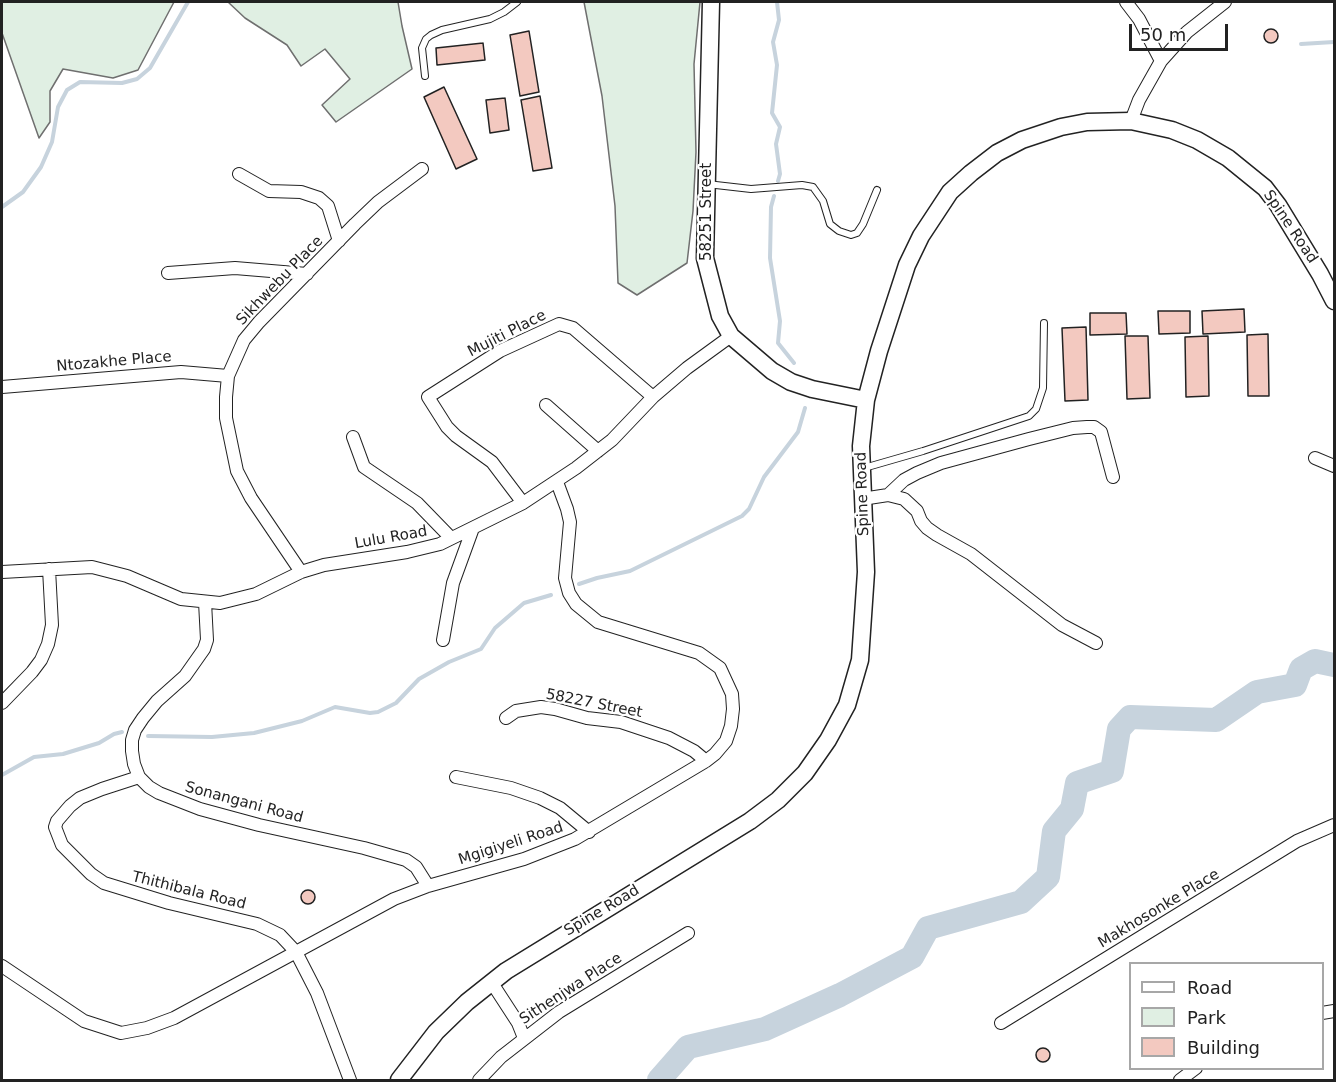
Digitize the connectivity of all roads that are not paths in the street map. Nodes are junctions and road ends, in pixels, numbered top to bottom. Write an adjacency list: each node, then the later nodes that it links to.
1 (517, 2): 6 (lane)
2 (711, 2): 10 (street, 58251 Street)
3 (1126, 2): 5 (street)
4 (1226, 2): 5 (street)
5 (1161, 62): 7 (street)
6 (425, 76)
7 (1131, 121): 15 (street, Spine Road); 21 (street, Spine Road)
8 (422, 169): 12 (street, Sikhwebu Place)
9 (239, 174): 12 (street)
10 (707, 184): 11 (lane); 17 (street, 58251 Street)
11 (877, 190)
12 (339, 241): 14 (street, Sikhwebu Place)
13 (168, 273): 14 (street)
14 (308, 274): 18 (street, Sikhwebu Place)
15 (1335, 302)
16 (1044, 323): 27 (lane)
17 (731, 336): 20 (street, Lulu Road); 21 (street, 58251 Street)
18 (228, 376): 19 (street, Ntozakhe Place); 37 (street, Sikhwebu Place)
19 (2, 387)
20 (653, 397): 24 (street, Lulu Road); 32 (street, Mujiti Place)
21 (866, 400): 27 (street, Spine Road)
22 (546, 405): 24 (street)
23 (353, 437): 34 (street)
24 (598, 451): 29 (street, Lulu Road)
25 (1316, 458): 26 (street)
26 (1335, 466)
27 (861, 470): 31 (street, Spine Road)
28 (1113, 477): 30 (street)
29 (557, 482): 32 (street, Lulu Road); 43 (street, Mgigiyeli Road)
30 (888, 495): 31 (street); 40 (street)
31 (862, 499): 52 (street, Spine Road)
32 (523, 503): 33 (street, Lulu Road)
33 (473, 528): 34 (street, Lulu Road); 39 (street)
34 (451, 538): 37 (street, Lulu Road)
35 (49, 569): 36 (street, Lulu Road); 38 (street, Lulu Road); 41 (street)
36 (2, 572)
37 (301, 572): 38 (street, Lulu Road)
38 (205, 602): 44 (street)
39 (443, 640)
40 (1096, 643)
41 (2, 703)
42 (506, 718): 43 (street, 58227 Street)
43 (706, 761): 47 (street, Mgigiyeli Road)
44 (139, 777): 48 (street, Sonangani Road); 50 (street, Thithibala Road)
45 (456, 777): 47 (street)
46 (1335, 825): 53 (street, Makhosonke Place)
47 (589, 832): 48 (street, Mgigiyeli Road)
48 (428, 886): 50 (street, Mgigiyeli Road)
49 (688, 933): 54 (street, Sithenjwa Place)
50 (296, 952): 51 (street, Mgigiyeli Road); 56 (street, Thithibala Road)
51 (2, 966)
52 (492, 983): 54 (street); 57 (street, Spine Road)
53 (1001, 1023)
54 (524, 1038): 58 (street, Sithenjwa Place)
55 (1193, 1070): 59 (street)
56 (350, 1080)
57 (399, 1080)
58 (479, 1080)
59 (1180, 1080)

